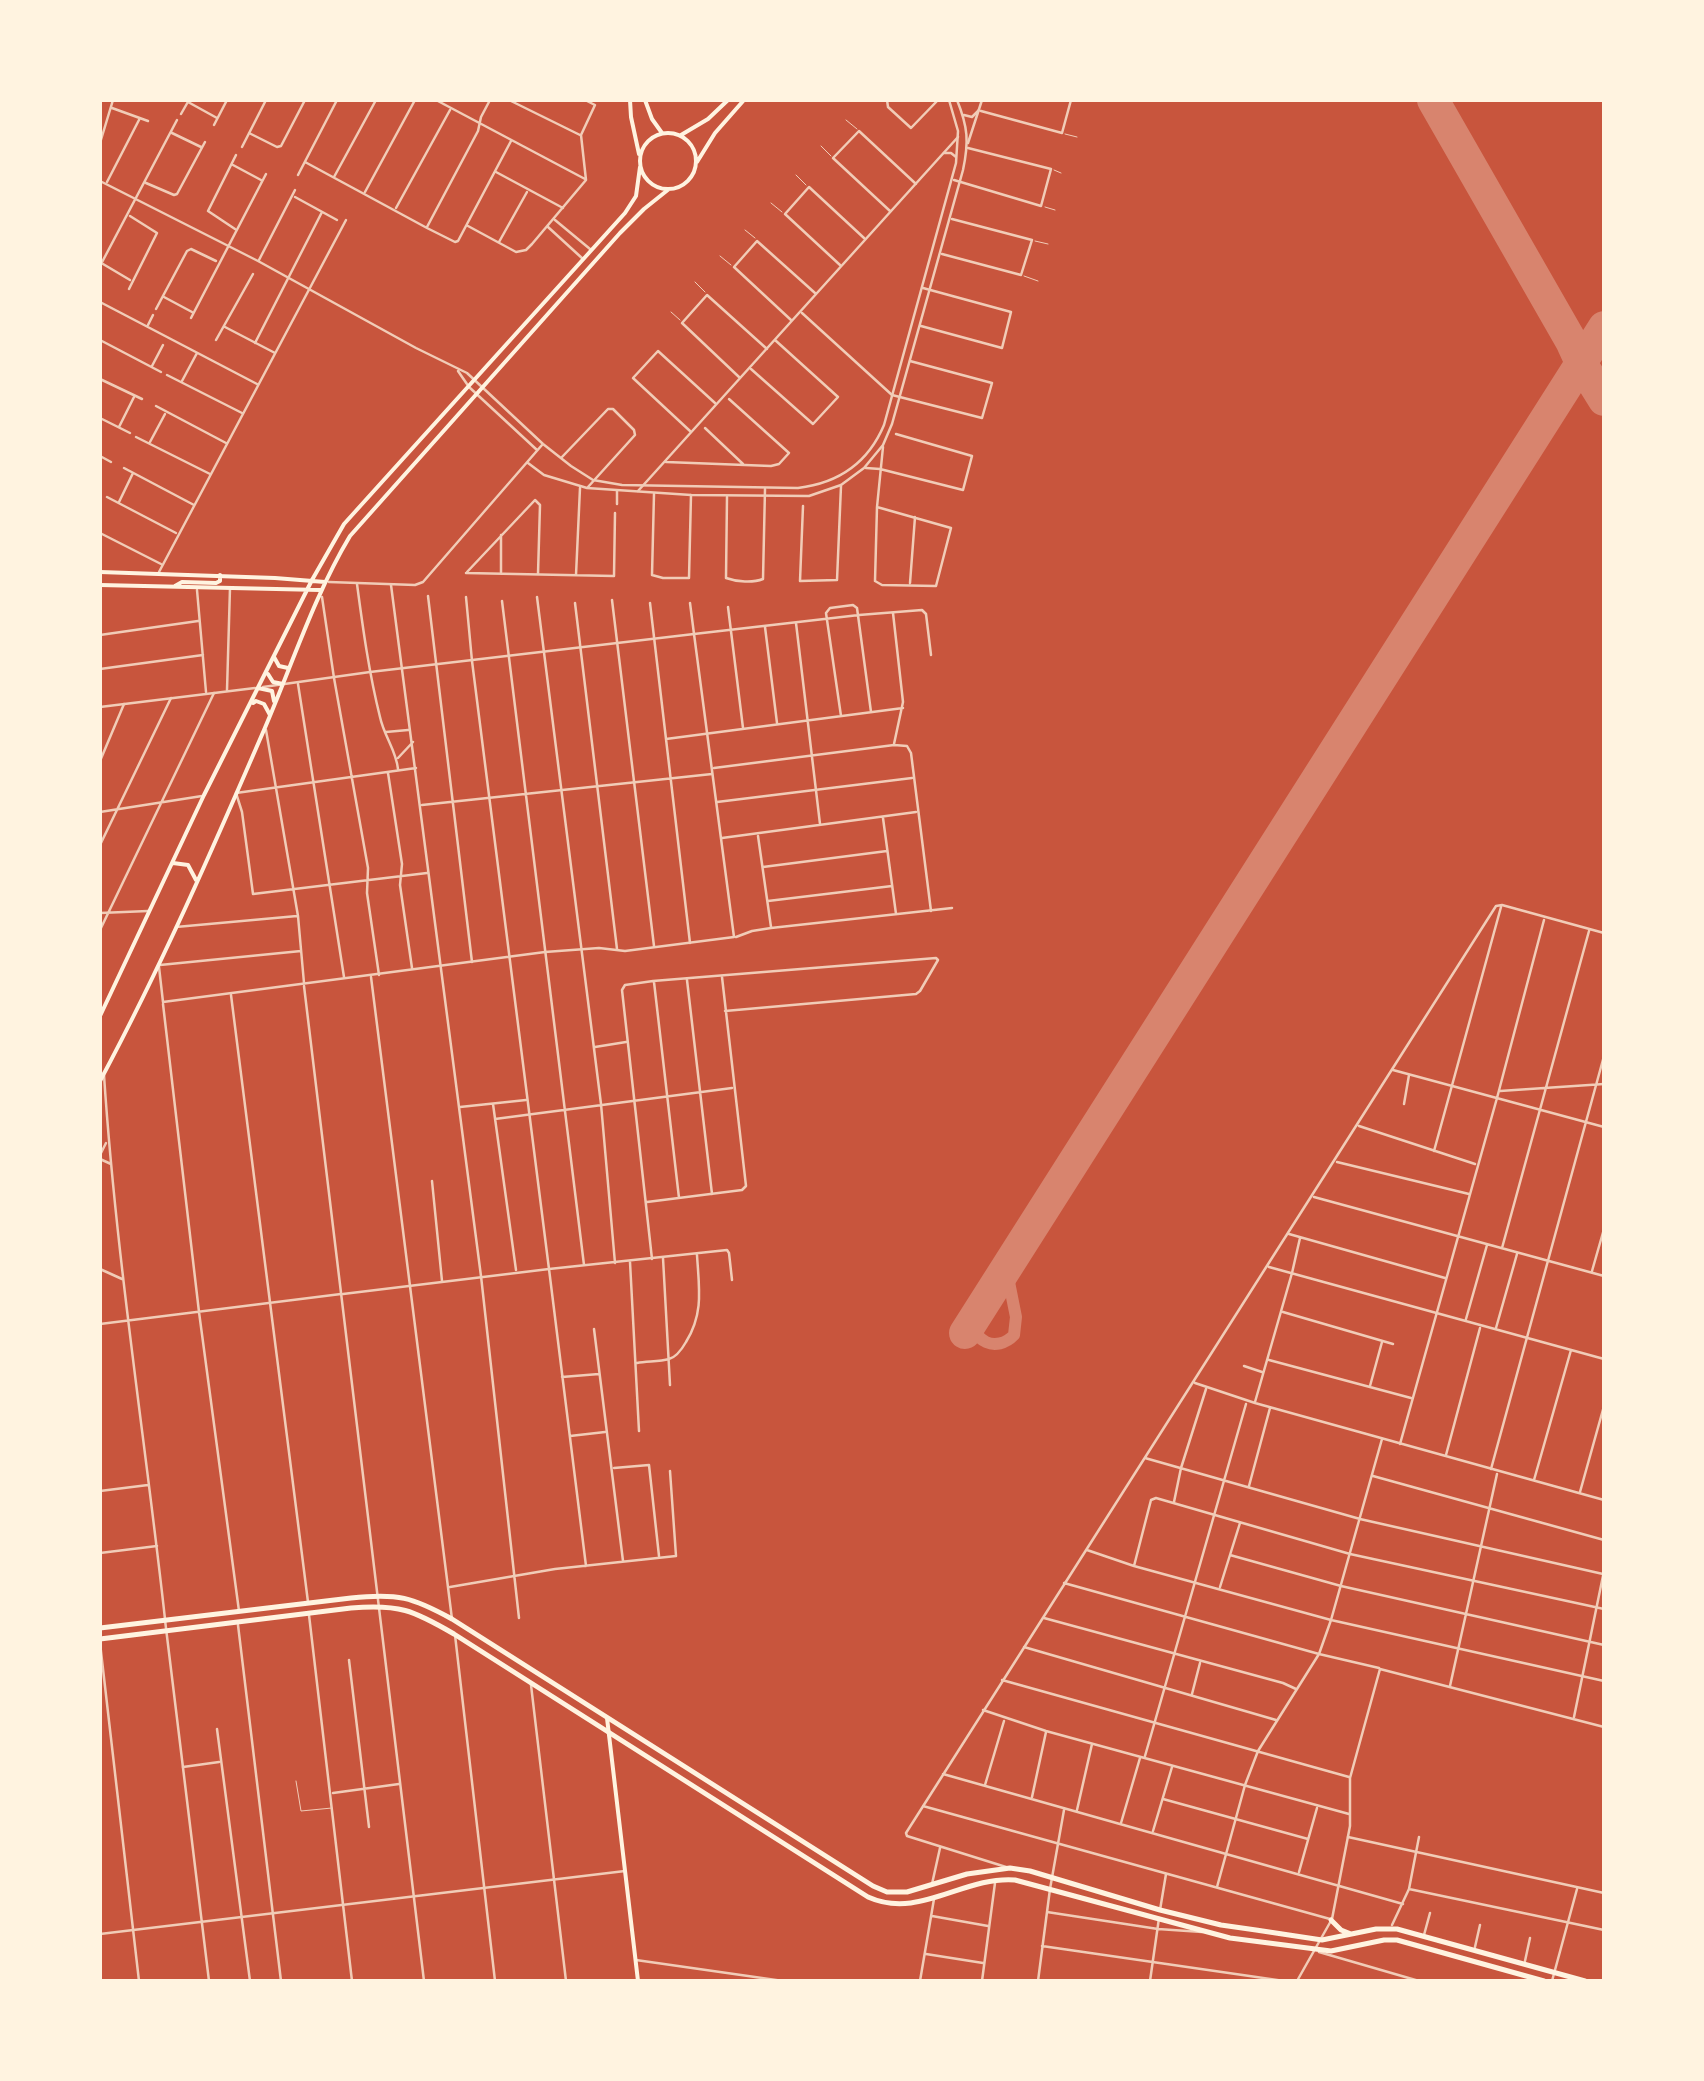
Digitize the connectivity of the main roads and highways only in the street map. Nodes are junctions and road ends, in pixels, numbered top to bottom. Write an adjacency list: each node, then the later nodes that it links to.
1 (630, 100): 7 (main road)
2 (646, 100): 5 (main road)
3 (728, 100): 6 (main road)
4 (744, 100): 8 (main road)
5 (662, 132): 6 (main road); 7 (main road)
6 (681, 135): 8 (main road)
7 (640, 158): 9 (main road)
8 (697, 162): 10 (main road)
9 (640, 167): 10 (main road); 13 (main road)
10 (670, 189): 14 (main road)
11 (100, 572): 12 (main road)
12 (220, 576): 13 (main road); 16 (main road)
13 (312, 580): 14 (main road); 17 (main road)
14 (326, 582): 18 (main road)
15 (100, 585): 16 (main road)
16 (174, 586): 17 (main road)
17 (307, 590): 18 (main road); 19 (main road)
18 (321, 590): 20 (main road)
19 (274, 657): 20 (main road); 21 (main road)
20 (290, 667): 22 (main road)
21 (268, 669): 22 (main road); 23 (main road)
22 (283, 684): 25 (main road)
23 (258, 688): 24 (main road); 25 (main road)
24 (250, 705): 26 (main road); 27 (main road)
25 (274, 706): 26 (main road)
26 (270, 715): 28 (main road)
27 (172, 863): 28 (main road); 29 (main road)
28 (196, 880): 30 (main road)
29 (100, 1016)
30 (100, 1081)
31 (100, 1628): 33 (main road)
32 (100, 1641): 34 (main road)
33 (607, 1716): 34 (main road); 36 (main road)
34 (608, 1732): 38 (main road); 39 (main road)
35 (1331, 1920): 36 (main road)
36 (1354, 1935): 37 (main road)
37 (1553, 1977): 40 (main road)
38 (638, 1981)
39 (1544, 1981)
40 (1586, 1981)

